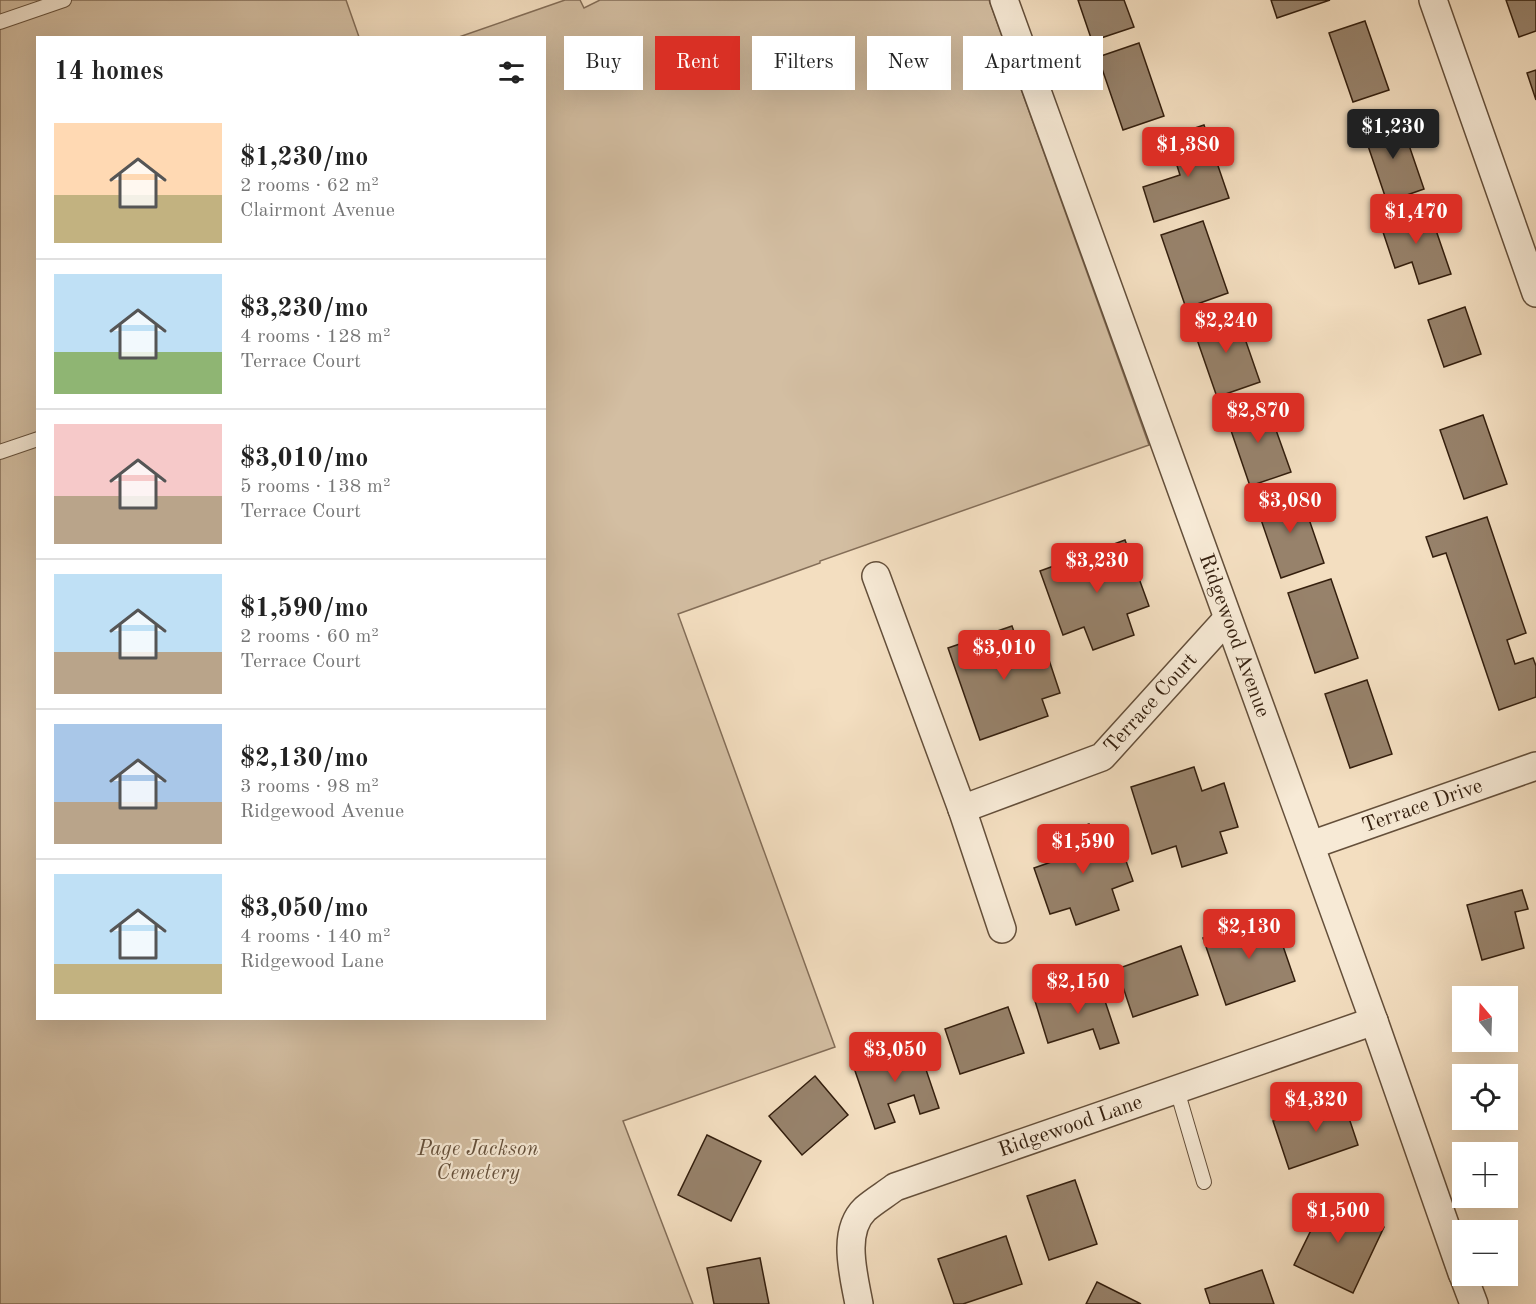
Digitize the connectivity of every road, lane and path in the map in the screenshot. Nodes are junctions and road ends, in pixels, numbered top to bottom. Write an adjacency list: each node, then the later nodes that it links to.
1 (64, 0): 4 (lane)
2 (1004, 0): 9 (street, Ridgewood Avenue)
3 (1433, 0): 5 (street)
4 (0, 22)
5 (1536, 293)
6 (36, 441): 7 (lane)
7 (0, 452)
8 (876, 576): 11 (street)
9 (1227, 619): 11 (street, Terrace Court); 12 (street, Ridgewood Avenue)
10 (1536, 766): 12 (street, Terrace Drive)
11 (962, 809): 13 (street)
12 (1311, 845): 14 (street, Ridgewood Avenue)
13 (1002, 929)
14 (1374, 1021): 15 (street, Ridgewood Lane); 17 (street, Ridgewood Avenue)
15 (1177, 1089): 16 (lane); 19 (street, Ridgewood Lane)
16 (1204, 1182)
17 (1452, 1243)
18 (1467, 1286): 20 (street, Ridgewood Avenue)
19 (859, 1304)
20 (1473, 1304)

